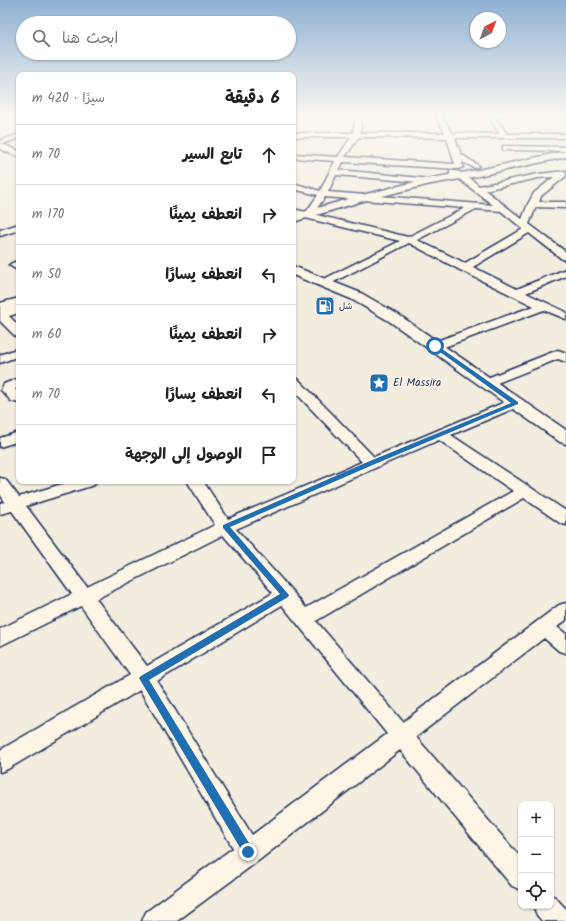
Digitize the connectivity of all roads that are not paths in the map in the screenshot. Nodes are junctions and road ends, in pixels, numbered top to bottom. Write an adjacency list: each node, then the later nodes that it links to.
1 (340, 159): 6 (street); 7 (street)
2 (458, 159): 7 (street)
3 (463, 159): 5 (street)
4 (505, 159): 5 (main road)
5 (479, 169): 7 (main road)
6 (333, 172): 9 (street); 12 (street)
7 (457, 172): 9 (main road); 11 (street)
8 (565, 173): 11 (street); 14 (street)
9 (431, 181): 13 (main road)
10 (296, 187): 12 (street)
11 (479, 189): 17 (street)
12 (323, 194): 13 (street); 19 (street)
13 (366, 197): 16 (street); 19 (main road)
14 (532, 204): 15 (street); 21 (street)
15 (566, 205)
16 (474, 207): 17 (street); 24 (street)
17 (505, 209): 21 (street)
18 (296, 212): 19 (street)
19 (307, 213): 20 (main road); 24 (street)
20 (296, 217)
21 (527, 227): 25 (street); 26 (street)
22 (16, 228): 23 (street)
23 (1, 232)
24 (410, 240): 26 (street); 29 (street)
25 (566, 257)
26 (464, 268): 30 (street)
27 (296, 271): 29 (main road)
28 (566, 272): 30 (street)
29 (324, 283): 37 (main road)
30 (517, 293): 32 (street)
31 (16, 304): 34 (main road)
32 (544, 306): 35 (street); 37 (street)
33 (16, 310): 34 (street)
34 (0, 313): 36 (street)
35 (566, 316)
36 (16, 330)
37 (435, 346): 42 (main road)
38 (16, 353): 40 (street)
39 (563, 353): 42 (street)
40 (0, 359)
41 (16, 384): 44 (street)
42 (487, 384): 45 (main road)
43 (296, 385): 50 (street)
44 (16, 398)
45 (516, 403): 46 (street); 48 (main road)
46 (441, 435): 50 (street); 54 (street)
47 (16, 437): 49 (street)
48 (566, 438)
49 (0, 443)
50 (372, 462): 57 (street)
51 (0, 483): 55 (street)
52 (80, 484): 55 (street)
53 (197, 484): 57 (street)
54 (524, 491): 56 (street); 61 (street)
55 (7, 507): 59 (street)
56 (566, 519)
57 (225, 527): 58 (street); 59 (street)
58 (285, 595): 61 (street); 65 (street)
59 (83, 596): 63 (street); 65 (street)
60 (566, 610): 62 (street)
61 (303, 619): 66 (street)
62 (544, 627): 64 (street); 66 (street)
63 (0, 638)
64 (566, 646)
65 (144, 678): 67 (street); 68 (street)
66 (401, 736): 68 (street); 69 (street)
67 (0, 762)
68 (248, 852): 71 (street)
69 (518, 873)
70 (549, 909): 72 (street)
71 (155, 921)
72 (559, 921)

